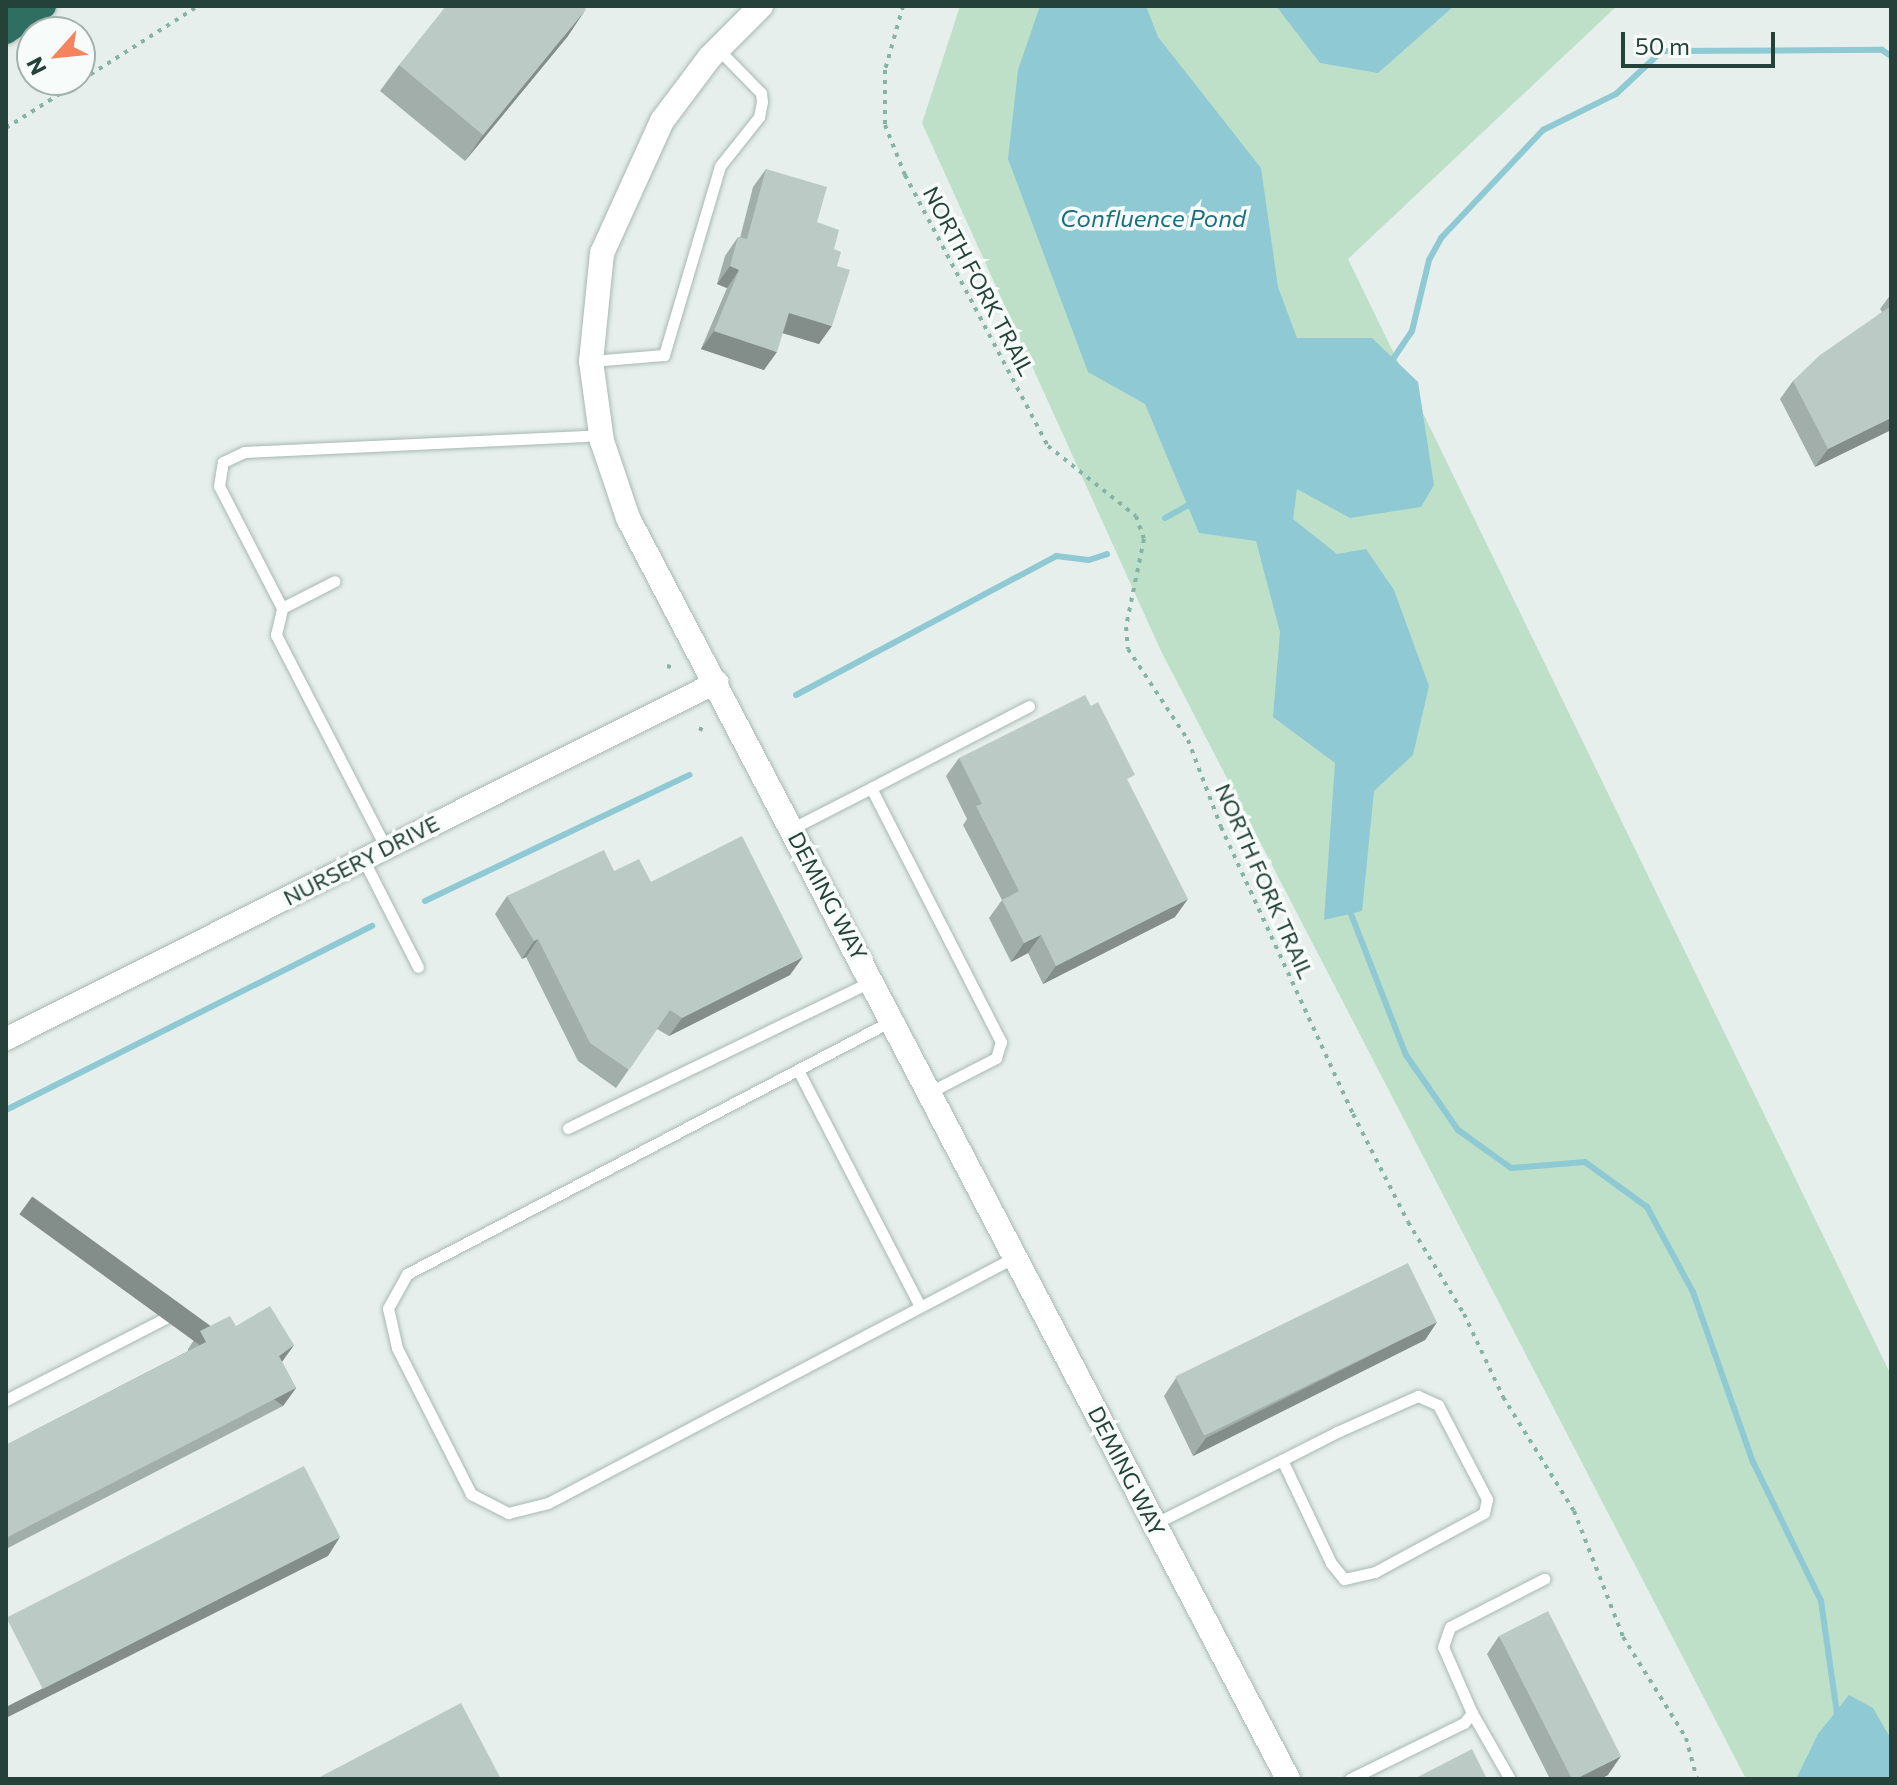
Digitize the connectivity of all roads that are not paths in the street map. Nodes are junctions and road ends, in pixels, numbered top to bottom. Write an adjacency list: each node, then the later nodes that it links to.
1 (11, 6): 4 (highway)
2 (44, 6): 5 (highway)
3 (761, 6): 6 (street, DEMING WAY)
4 (6, 9)
5 (6, 32)
6 (718, 49): 7 (street, DEMING WAY); 7 (lane)
7 (591, 361): 8 (street, DEMING WAY)
8 (601, 435): 10 (lane); 11 (street, DEMING WAY)
9 (335, 581): 10 (lane)
10 (282, 608): 15 (lane)
11 (717, 682): 14 (street, DEMING WAY); 15 (street, NURSERY DRIVE)
12 (1029, 706): 13 (lane)
13 (871, 788): 14 (lane); 22 (lane)
14 (793, 828): 18 (street, DEMING WAY)
15 (386, 848): 16 (street, NURSERY DRIVE)
16 (363, 859): 17 (lane); 20 (street, NURSERY DRIVE)
17 (418, 967)
18 (872, 980): 19 (street, DEMING WAY); 23 (lane)
19 (893, 1020): 21 (lane); 22 (street, DEMING WAY)
20 (6, 1039)
21 (798, 1070): 25 (lane); 25 (lane)
22 (930, 1092): 24 (street, DEMING WAY)
23 (568, 1128)
24 (1016, 1257): 25 (lane); 29 (street, DEMING WAY)
25 (920, 1306)
26 (173, 1314): 27 (lane)
27 (6, 1400)
28 (1282, 1460): 28 (lane); 29 (lane)
29 (1154, 1524): 32 (street, DEMING WAY)
30 (1544, 1579): 31 (lane)
31 (1472, 1713): 33 (lane); 34 (lane)
32 (1288, 1779)
33 (1350, 1779)
34 (1510, 1779)

